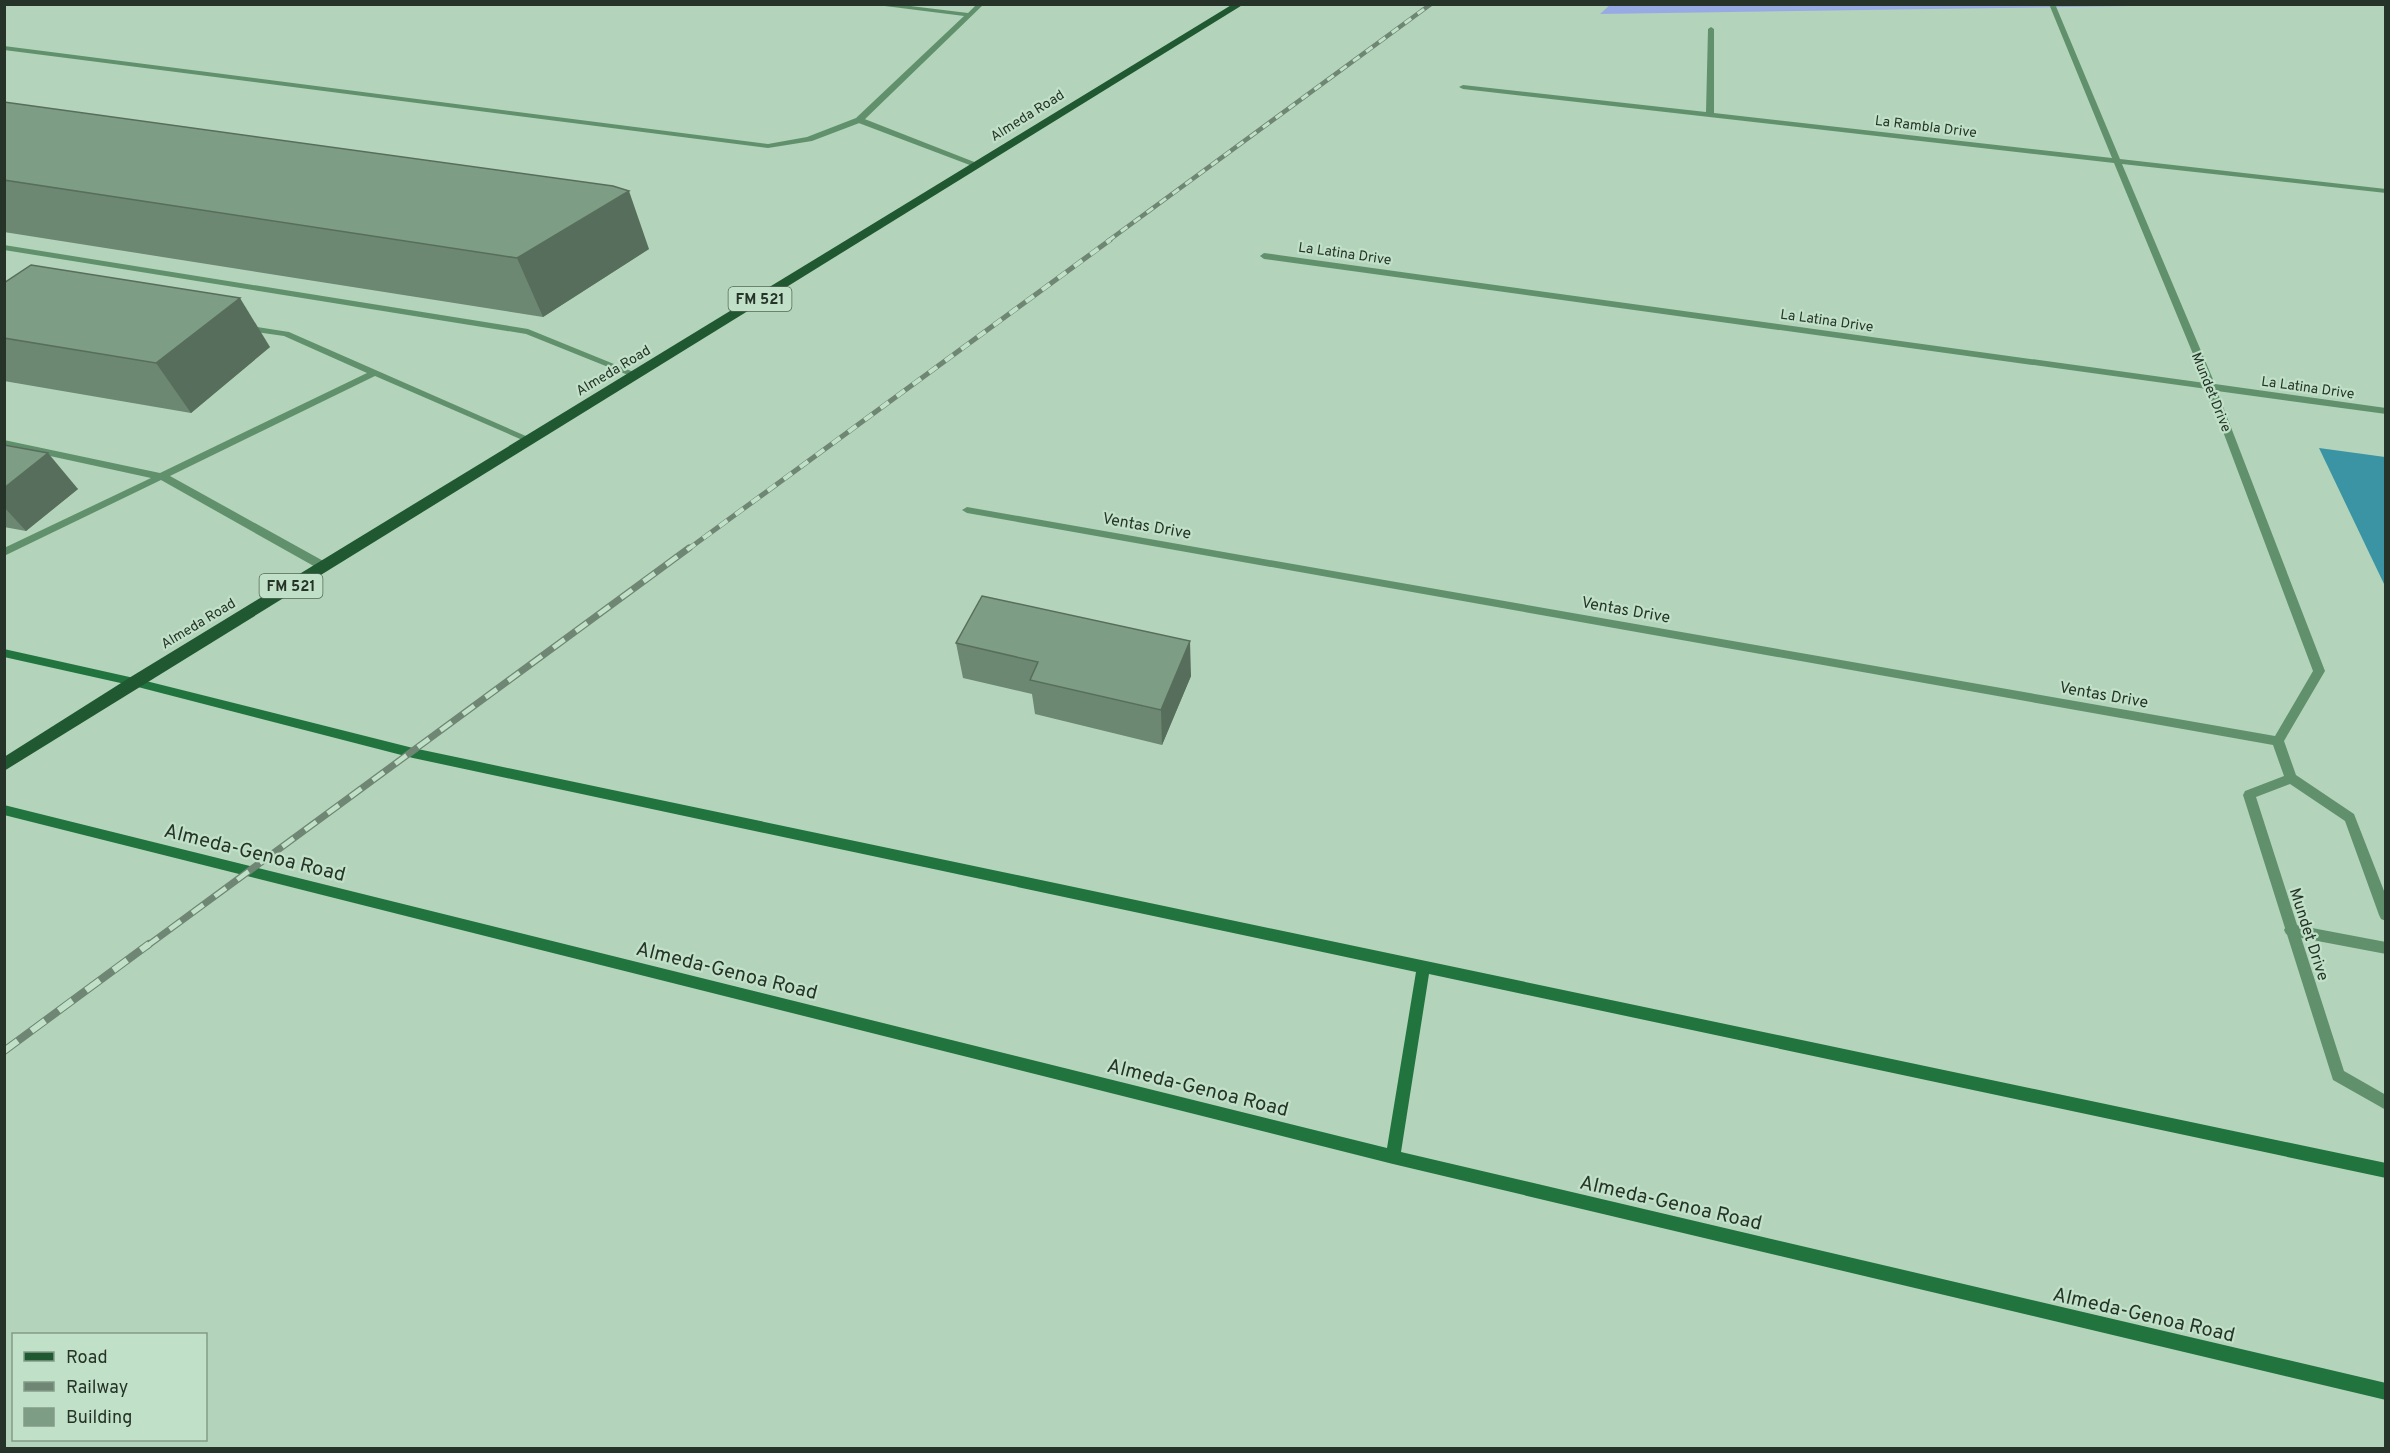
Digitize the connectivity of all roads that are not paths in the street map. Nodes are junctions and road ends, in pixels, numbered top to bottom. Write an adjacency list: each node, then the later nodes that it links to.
1 (872, 4): 5 (street)
2 (981, 4): 5 (street)
3 (1239, 4): 12 (main road, Almeda Road / FM 521)
4 (2052, 4): 11 (street, Mundet Drive)
5 (970, 15): 10 (street)
6 (1711, 29): 9 (street)
7 (4, 48): 10 (street)
8 (1463, 87): 9 (street, La Rambla Drive)
9 (1710, 115): 11 (street, La Rambla Drive)
10 (859, 120): 12 (street)
11 (2116, 161): 13 (street, La Rambla Drive); 19 (street, Mundet Drive)
12 (978, 165): 18 (main road, Almeda Road / FM 521)
13 (2385, 191)
14 (4, 247): 18 (street)
15 (1264, 256): 19 (street, La Latina Drive)
16 (239, 327): 17 (street)
17 (374, 373): 21 (street); 23 (street)
18 (636, 375): 21 (main road, Almeda Road / FM 521)
19 (2211, 387): 20 (street, La Latina Drive); 29 (street, Mundet Drive)
20 (2385, 411)
21 (530, 440): 26 (main road, Almeda Road / FM 521)
22 (4, 443): 23 (street)
23 (163, 477): 25 (street); 26 (street)
24 (968, 510): 29 (street, Ventas Drive)
25 (4, 553)
26 (323, 566): 28 (main road, Almeda Road / FM 521)
27 (4, 654): 28 (main road)
28 (134, 682): 30 (main road, Almeda Road / FM 521); 36 (main road)
29 (2278, 741): 31 (street)
30 (4, 765)
31 (2291, 778): 33 (street); 34 (street, Mundet Drive)
32 (4, 810): 38 (main road, Almeda-Genoa Road)
33 (2385, 915)
34 (2291, 930): 35 (street); 37 (street, Mundet Drive)
35 (2385, 948)
36 (1423, 968): 38 (main road); 39 (main road)
37 (2385, 1103)
38 (1393, 1157): 40 (main road, Almeda-Genoa Road)
39 (2385, 1171)
40 (2385, 1392)

